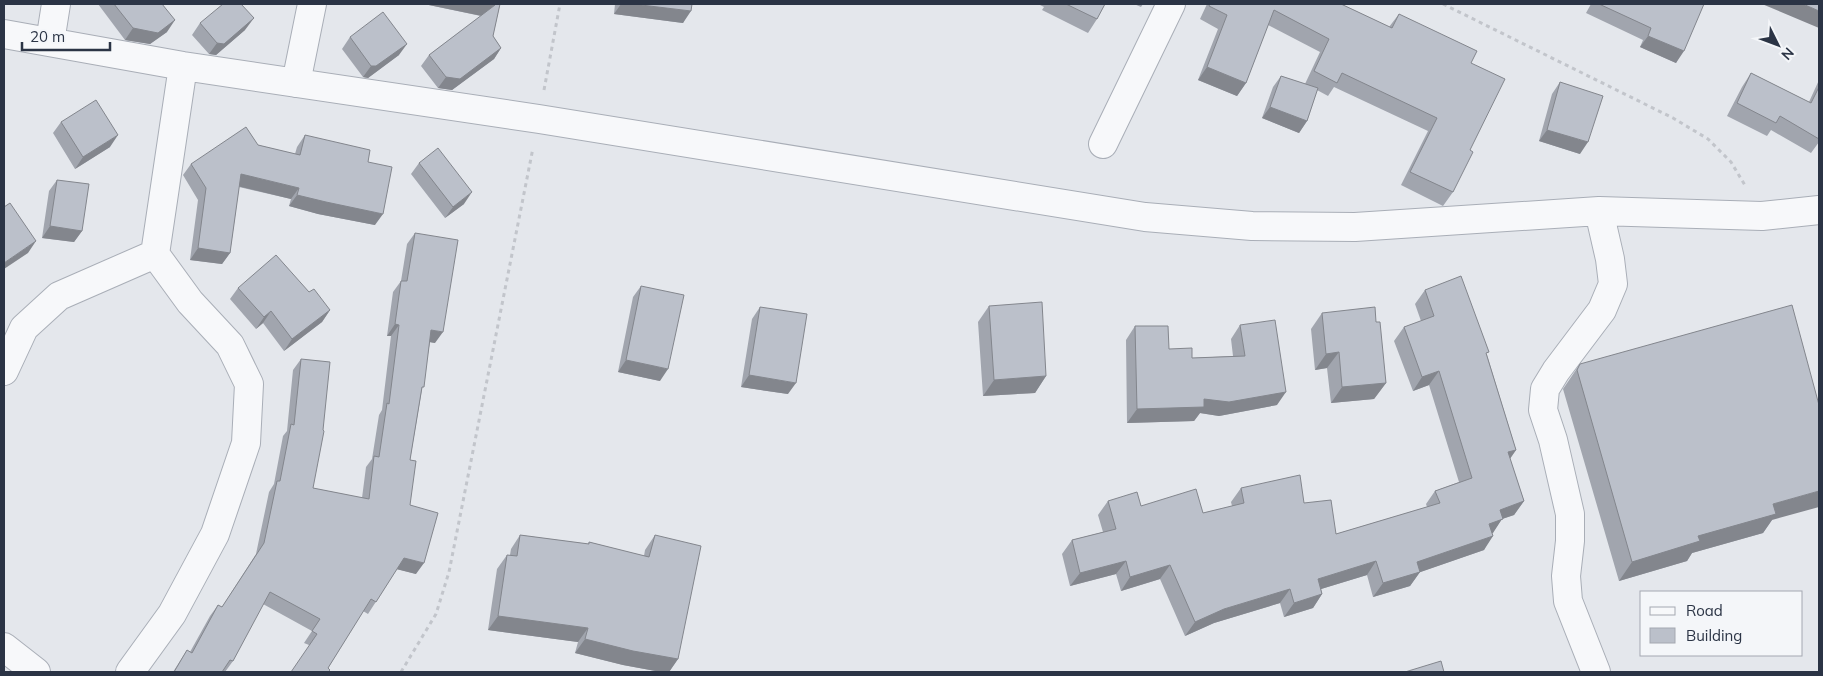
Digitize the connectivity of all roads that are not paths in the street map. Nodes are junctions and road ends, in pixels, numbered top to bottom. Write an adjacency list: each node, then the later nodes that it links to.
1 (56, 4): 5 (street)
2 (312, 4): 7 (street)
3 (1171, 4): 8 (street)
4 (4, 34): 5 (street)
5 (50, 42): 6 (street)
6 (183, 66): 7 (street); 11 (street)
7 (296, 82): 10 (street)
8 (1103, 144)
9 (1819, 210): 10 (street)
10 (1599, 211): 16 (street)
11 (155, 254): 12 (street); 15 (street)
12 (4, 371)
13 (4, 647): 14 (street)
14 (36, 672)
15 (130, 672)
16 (1596, 672)

